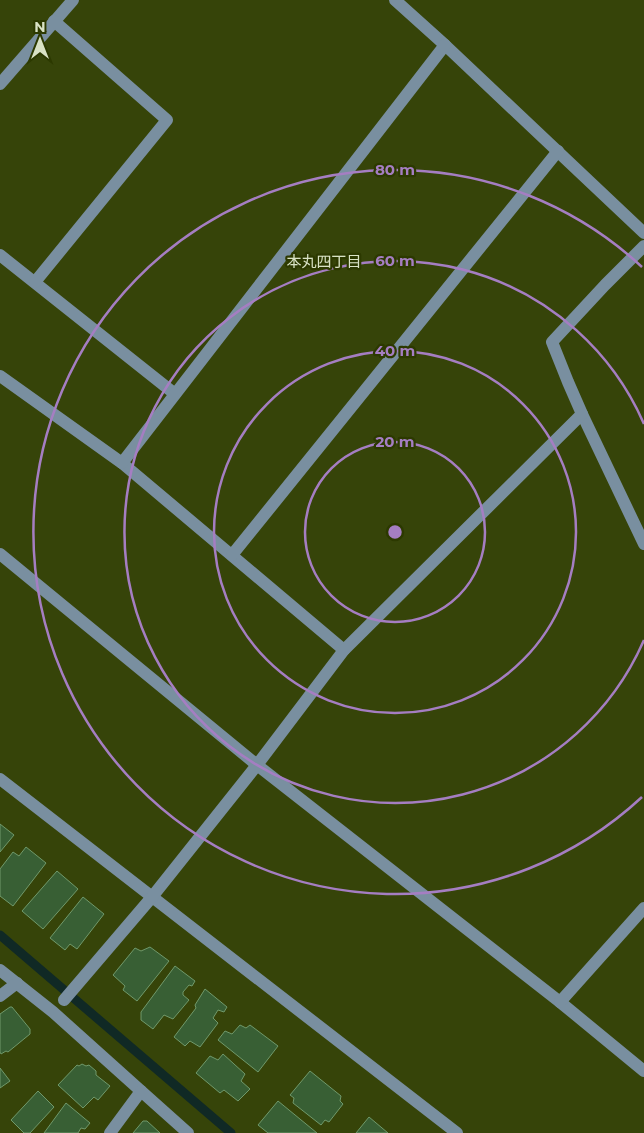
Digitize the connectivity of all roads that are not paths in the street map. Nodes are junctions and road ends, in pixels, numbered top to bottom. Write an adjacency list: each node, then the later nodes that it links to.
1 (73, 0): 3 (street)
2 (395, 0): 4 (street)
3 (54, 22): 5 (street); 10 (street)
4 (445, 45): 6 (street); 12 (street)
5 (0, 84)
6 (558, 151): 7 (street); 17 (street)
7 (644, 233)
8 (644, 246): 13 (street)
9 (0, 255): 10 (street)
10 (35, 282): 12 (street)
11 (0, 376): 14 (street)
12 (175, 394): 14 (street)
13 (582, 414): 15 (street); 18 (street)
14 (122, 463): 17 (street)
15 (644, 544)
16 (0, 554): 19 (street)
17 (232, 555): 18 (street)
18 (344, 650): 19 (street)
19 (257, 765): 21 (street); 27 (street)
20 (0, 779): 21 (street)
21 (152, 897): 26 (street); 32 (street)
22 (644, 908): 27 (street)
23 (0, 970): 24 (street)
24 (16, 984): 25 (street); 29 (street)
25 (0, 996)
26 (64, 1000)
27 (560, 1002): 28 (street)
28 (644, 1070)
29 (141, 1091): 30 (street); 31 (street)
30 (110, 1133)
31 (188, 1133)
32 (457, 1133)

